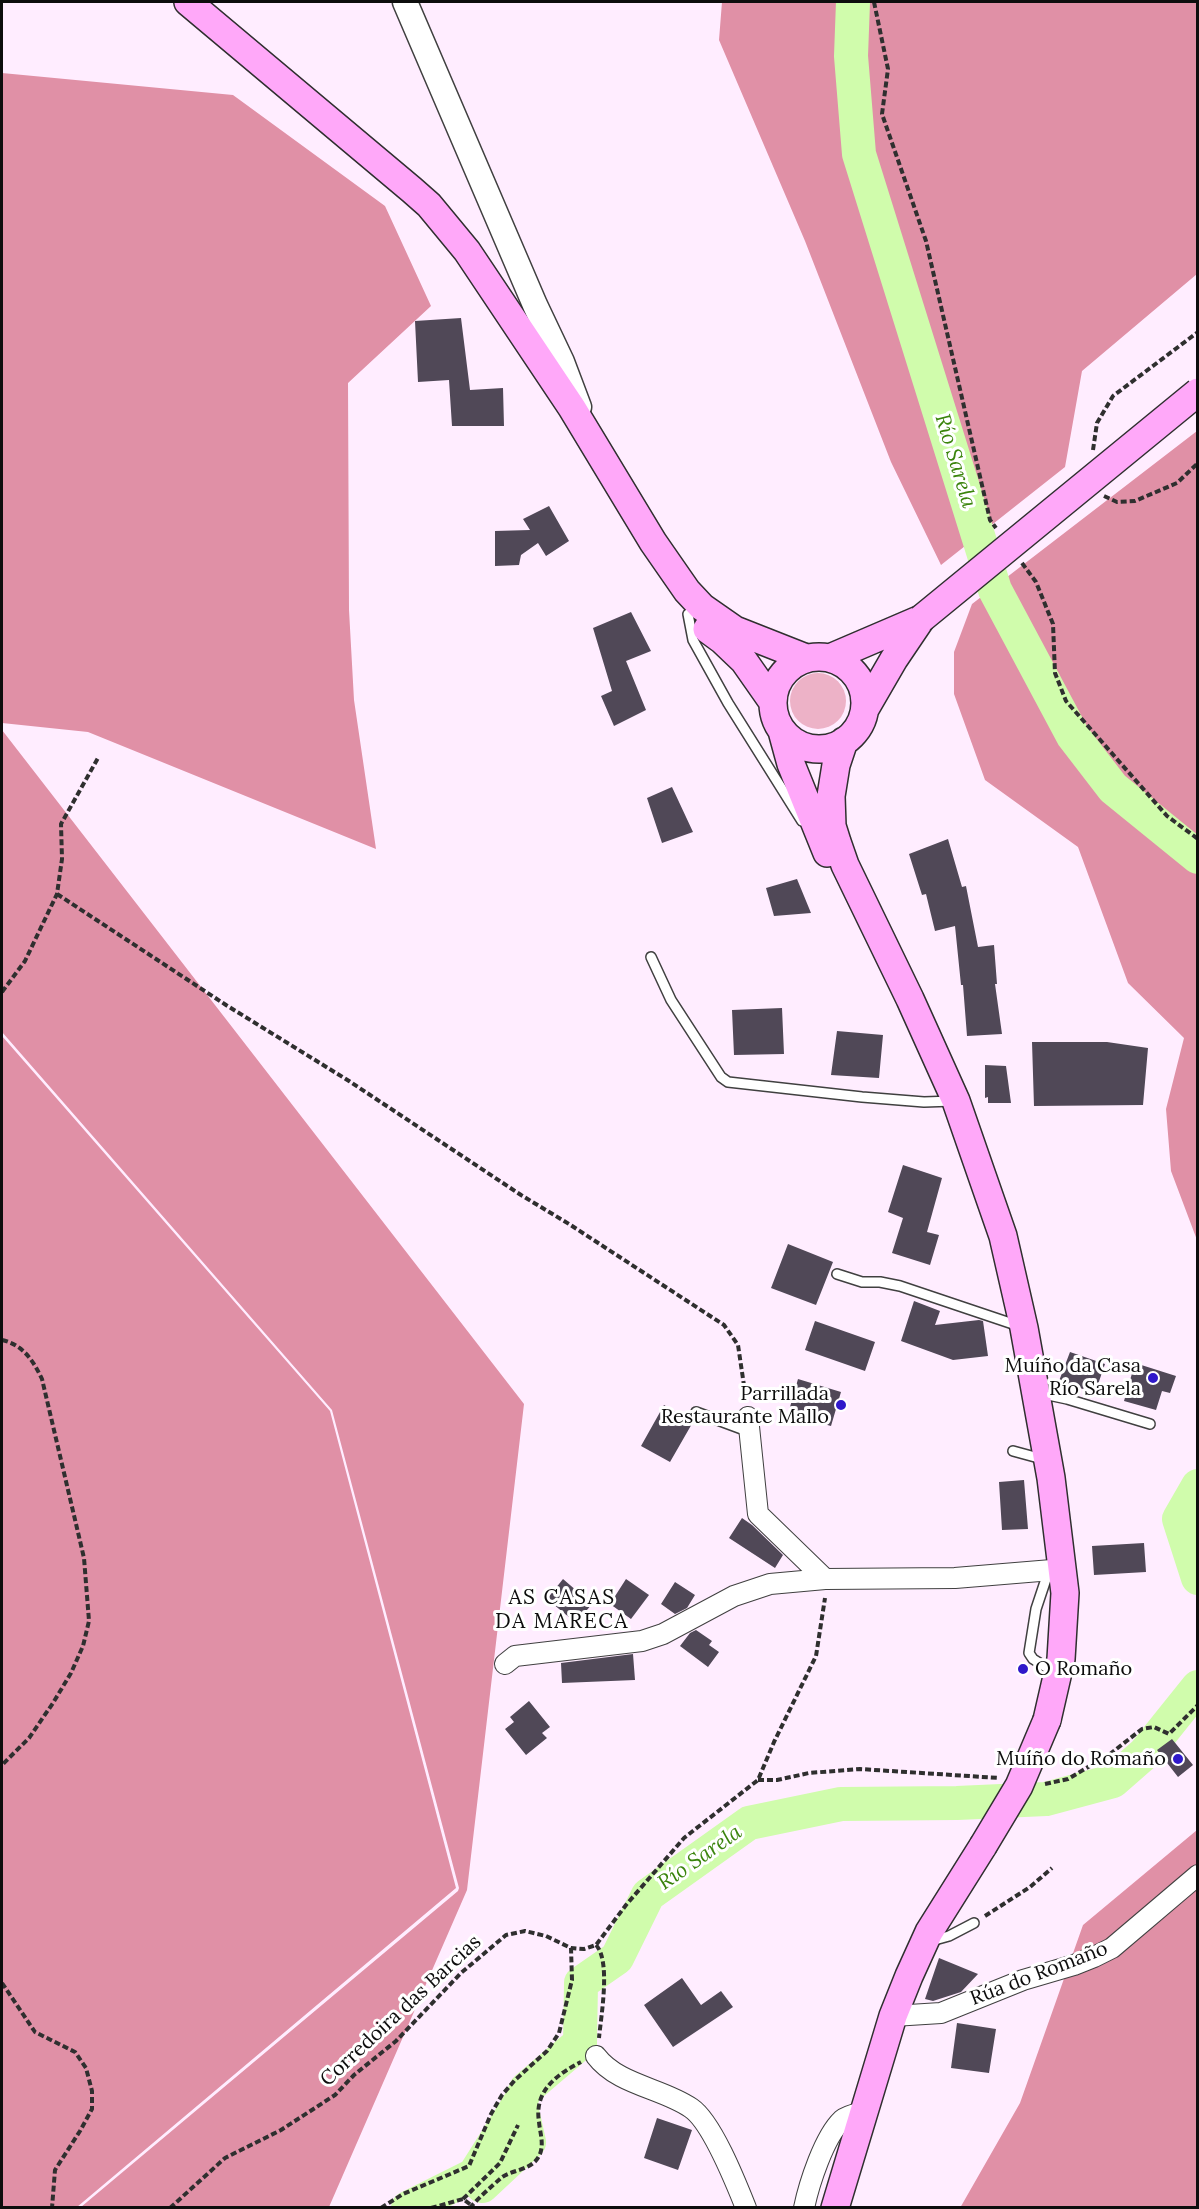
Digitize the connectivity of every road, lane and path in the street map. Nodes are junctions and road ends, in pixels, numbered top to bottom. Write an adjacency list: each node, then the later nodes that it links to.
1 (188, 2): 4 (main road)
2 (405, 2): 5 (street)
3 (874, 2): 8 (path)
4 (398, 180): 5 (main road); 7 (main road)
5 (547, 353): 7 (street); 12 (main road)
6 (1197, 392): 11 (main road, bridge)
7 (600, 483): 10 (main road)
8 (997, 529)
9 (1017, 555): 20 (path)
10 (688, 614): 13 (main road); 19 (lane)
11 (921, 619): 12 (main road); 14 (main road)
12 (818, 658): 13 (main road); 14 (main road)
13 (772, 701): 15 (main road)
14 (866, 709): 16 (main road)
15 (782, 731): 16 (main road); 18 (main road)
16 (844, 741): 23 (main road)
17 (98, 758): 22 (path)
18 (799, 785): 19 (lane); 23 (main road)
19 (802, 822): 21 (lane)
20 (1197, 839)
21 (828, 862)
22 (57, 894): 25 (path); 33 (path)
23 (883, 946): 26 (main road)
24 (651, 957): 26 (lane)
25 (2, 992)
26 (956, 1101): 28 (main road)
27 (837, 1274): 28 (lane)
28 (1024, 1328): 30 (main road)
29 (2, 1340): 40 (path)
30 (1036, 1392): 32 (lane); 35 (main road)
31 (696, 1412): 33 (lane)
32 (1150, 1424)
33 (749, 1425): 37 (street)
34 (1013, 1451): 35 (lane)
35 (1048, 1460): 36 (main road)
36 (1056, 1570): 37 (street); 47 (main road, bridge)
37 (825, 1579): 38 (street); 42 (path)
38 (505, 1664)
39 (1197, 1705): 43 (path)
40 (2, 1765)
41 (1001, 1778): 42 (path)
42 (758, 1780): 48 (path)
43 (1034, 1782)
44 (1052, 1868): 46 (path)
45 (1197, 1875): 51 (street, Rúa do Romaño)
46 (974, 1923): 47 (lane)
47 (923, 1944): 51 (main road)
48 (596, 1945): 49 (path); 52 (path)
49 (571, 1948): 57 (path, Corredoira das Barcias); 58 (path)
50 (2, 1983): 56 (path)
51 (893, 2016): 53 (main road)
52 (596, 2056): 55 (path); 60 (street)
53 (864, 2112): 61 (street); 62 (main road)
54 (518, 2125): 55 (path)
55 (468, 2203): 59 (path)
56 (52, 2208)
57 (170, 2208)
58 (381, 2208)
59 (431, 2208)
60 (746, 2208)
61 (804, 2208)
62 (835, 2208)

